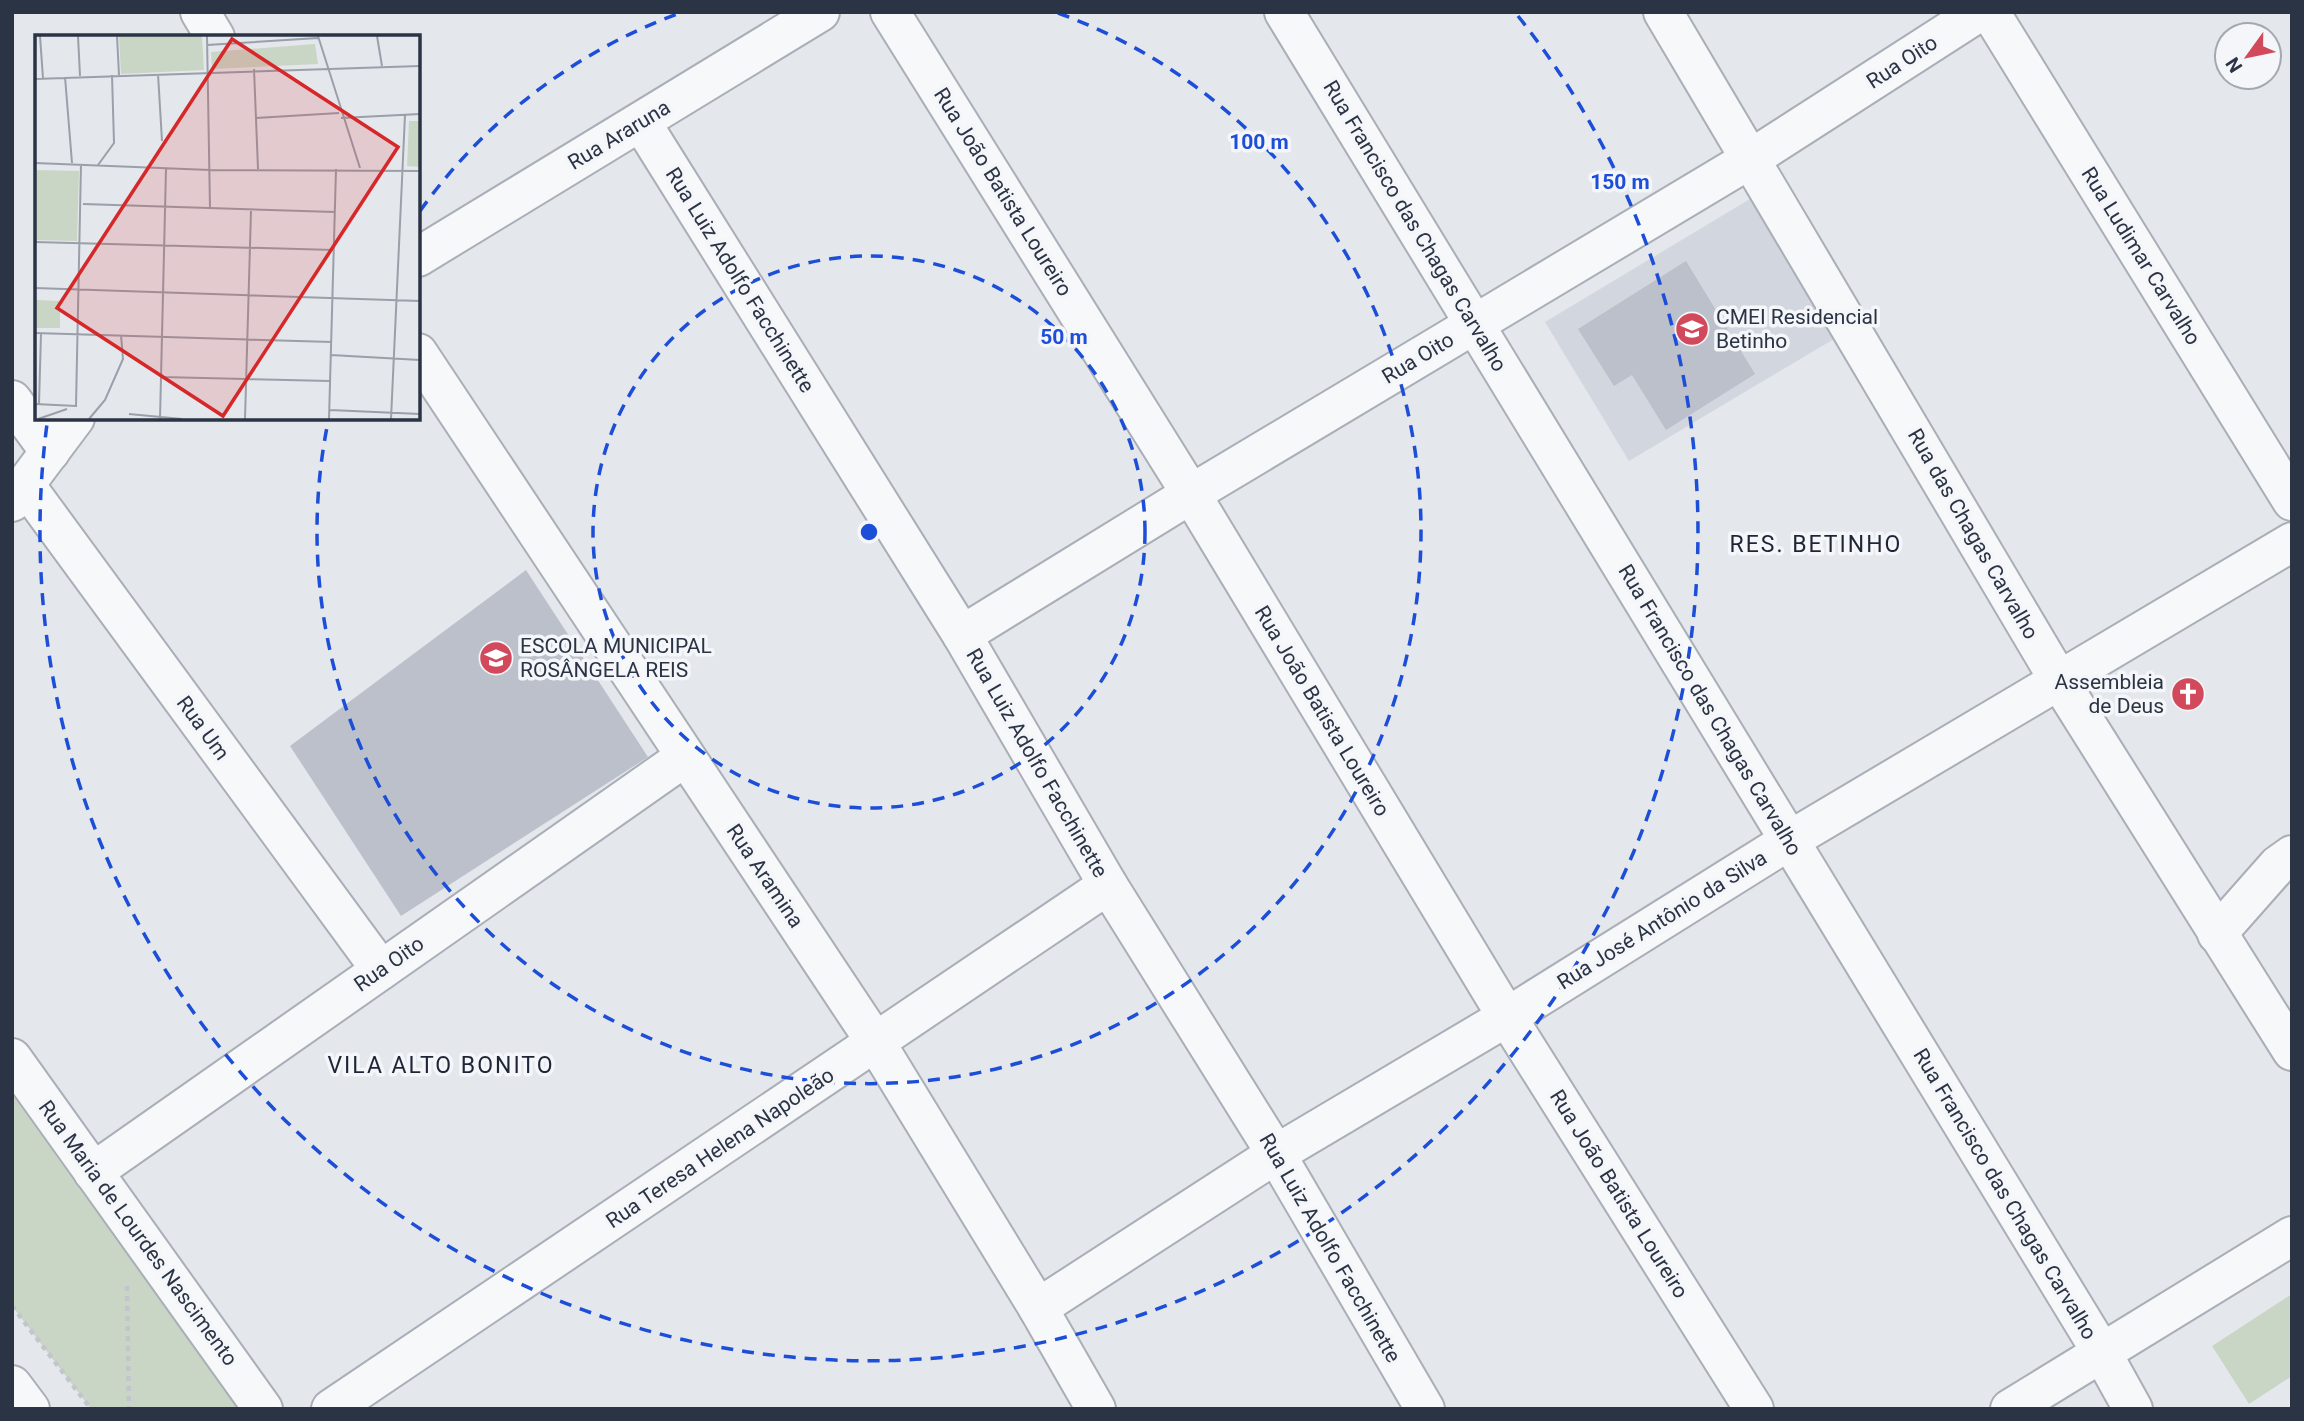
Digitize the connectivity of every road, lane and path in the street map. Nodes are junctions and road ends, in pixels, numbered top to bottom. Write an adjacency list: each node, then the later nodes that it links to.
1 (200, 12): 8 (street)
2 (820, 12): 9 (street, Rua Araruna)
3 (890, 12): 18 (street, Rua João Batista Loureiro)
4 (1284, 12): 12 (street, Rua Francisco das Chagas Carvalho)
5 (1663, 12): 10 (street, Rua das Chagas Carvalho)
6 (1979, 12): 10 (street, Rua Oito)
7 (1990, 12): 19 (street, Rua Ludimar Carvalho)
8 (214, 35)
9 (641, 122): 11 (street, Rua Araruna); 21 (street, Rua Luiz Adolfo Facchinette)
10 (1752, 158): 12 (street, Rua Oito); 22 (street, Rua das Chagas Carvalho)
11 (420, 256)
12 (1475, 324): 18 (street, Rua Oito); 24 (street, Rua Francisco das Chagas Carvalho)
13 (420, 356): 23 (street, Rua Aramina)
14 (12, 400): 16 (street)
15 (74, 420): 16 (street)
16 (50, 452): 17 (street)
17 (19, 494): 28 (street, Rua Um)
18 (1191, 494): 21 (street, Rua Oito); 29 (street, Rua João Batista Loureiro)
19 (2292, 501)
20 (2292, 542): 22 (street, Rua José Antônio da Silva)
21 (962, 635): 26 (street, Rua Luiz Adolfo Facchinette)
22 (2060, 682): 24 (street, Rua José Antônio da Silva); 27 (street, Rua das Chagas Carvalho)
23 (685, 757): 28 (street, Rua Oito); 30 (street, Rua Aramina)
24 (1790, 840): 29 (street, Rua José Antônio da Silva); 39 (street, Rua Francisco das Chagas Carvalho)
25 (2292, 855): 27 (street)
26 (1108, 885): 30 (street, Rua Teresa Helena Napoleão); 33 (street, Rua Luiz Adolfo Facchinette)
27 (2217, 934): 31 (street, Rua das Chagas Carvalho)
28 (381, 970): 34 (street, Rua Oito)
29 (1507, 1017): 33 (street, Rua José Antônio da Silva); 48 (street, Rua João Batista Loureiro)
30 (876, 1043): 38 (street, Rua Aramina); 45 (street, Rua Teresa Helena Napoleão)
31 (2292, 1051)
32 (12, 1058): 34 (street, Rua Maria de Lourdes Nascimento)
33 (1276, 1154): 38 (street, Rua José Antônio da Silva); 47 (street, Rua Luiz Adolfo Facchinette)
34 (93, 1172): 44 (street, Rua Maria de Lourdes Nascimento)
35 (2292, 1236): 39 (street)
36 (127, 1278): 43 (path)
37 (12, 1306): 42 (path)
38 (1038, 1308): 46 (street, Rua Aramina)
39 (2102, 1353): 49 (street); 50 (street, Rua Francisco das Chagas Carvalho)
40 (12, 1385): 41 (street)
41 (30, 1409)
42 (91, 1409)
43 (129, 1409)
44 (263, 1409)
45 (331, 1409)
46 (1096, 1409)
47 (1425, 1409)
48 (1754, 1409)
49 (2010, 1409)
50 (2133, 1409)

